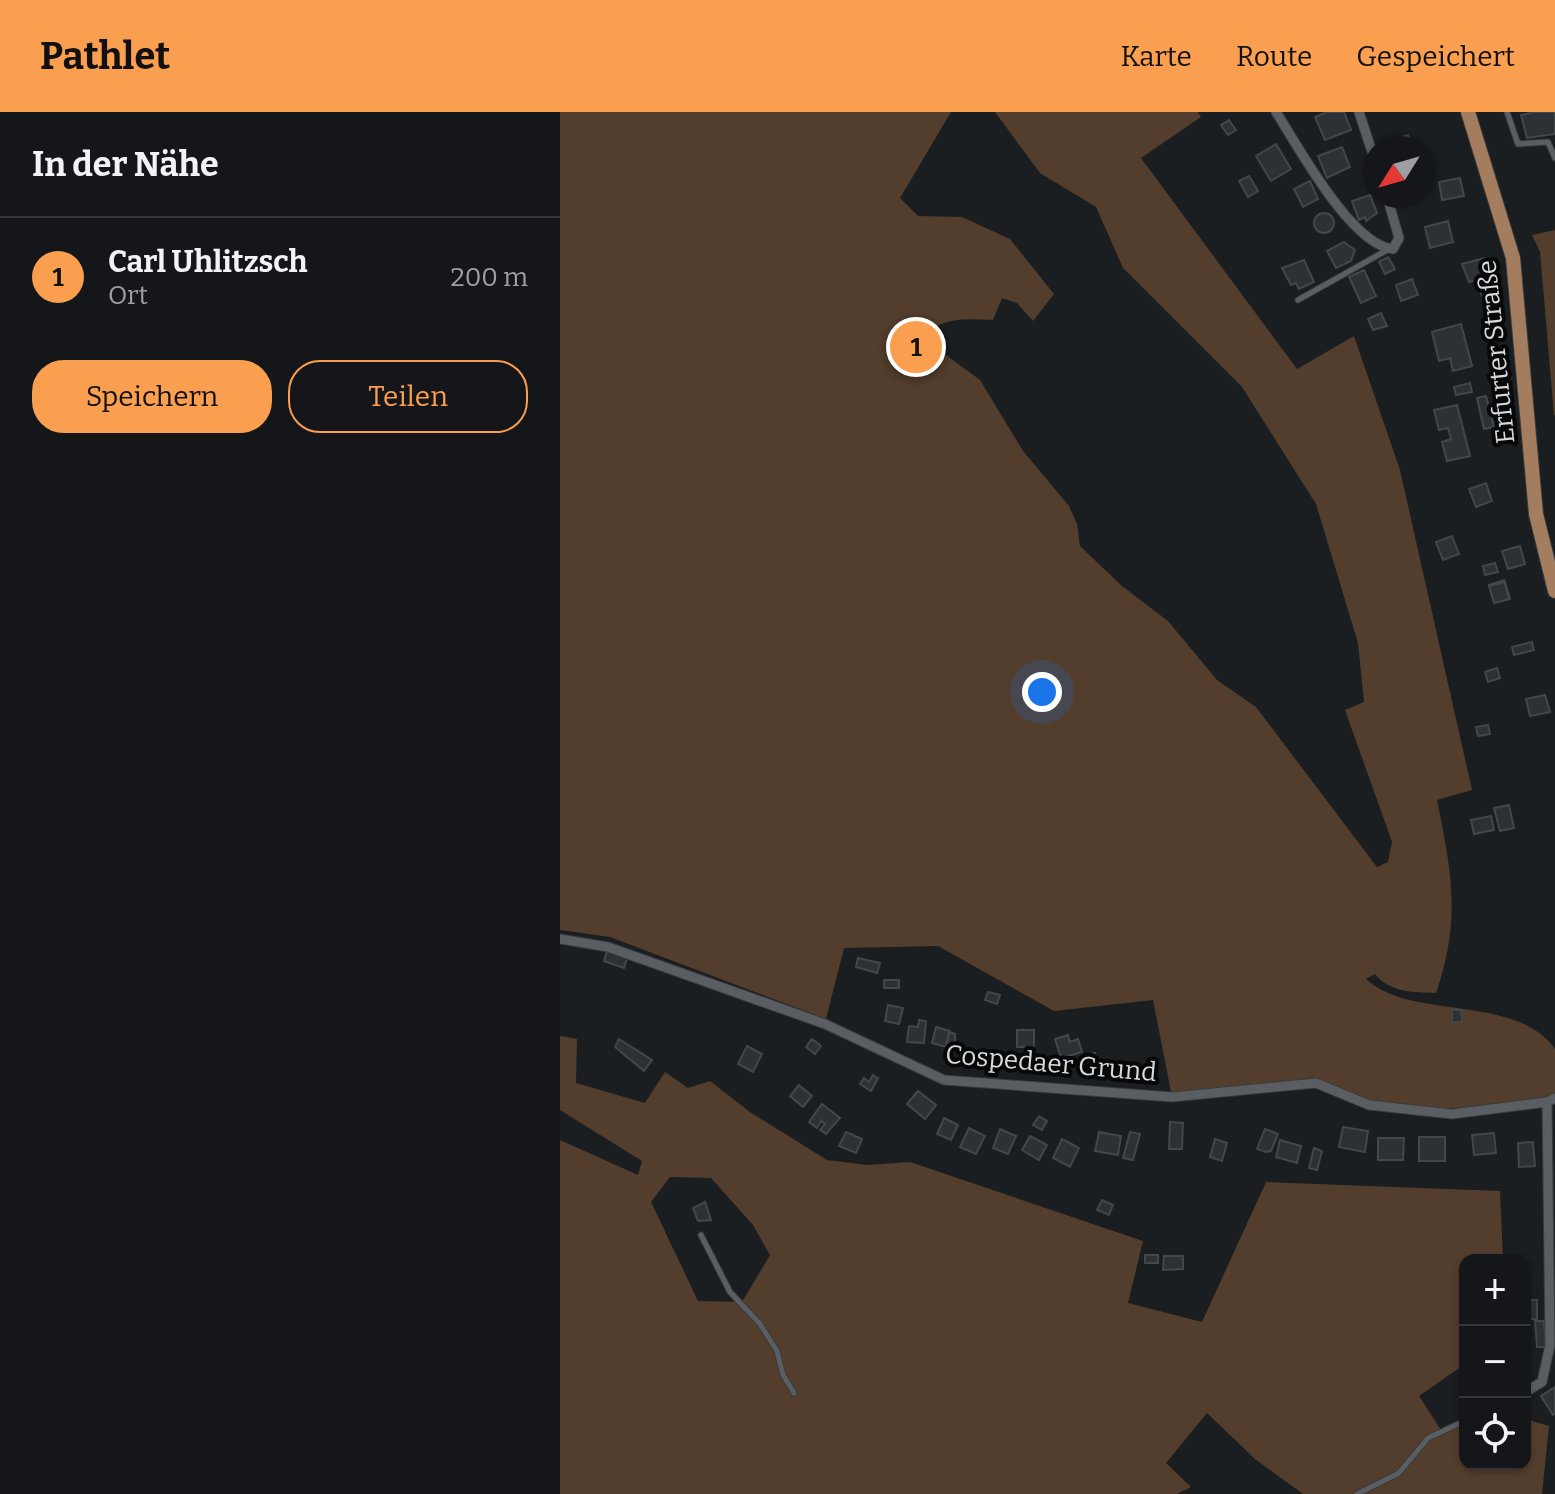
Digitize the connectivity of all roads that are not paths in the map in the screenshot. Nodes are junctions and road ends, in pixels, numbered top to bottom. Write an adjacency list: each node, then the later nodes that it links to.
1 (1276, 112): 8 (street)
2 (1359, 112): 5 (street)
3 (1468, 112): 10 (main road, Erfurter Straße)
4 (1507, 112): 6 (lane)
5 (1367, 136)
6 (1555, 158)
7 (1390, 208): 8 (street)
8 (1389, 249): 9 (lane)
9 (1298, 300)
10 (1555, 591)
11 (560, 939): 12 (street, Cospedaer Grund)
12 (1551, 1100): 14 (street)
13 (701, 1235): 15 (lane)
14 (1531, 1388)
15 (794, 1393)
16 (1459, 1424): 17 (lane)
17 (1357, 1494)

